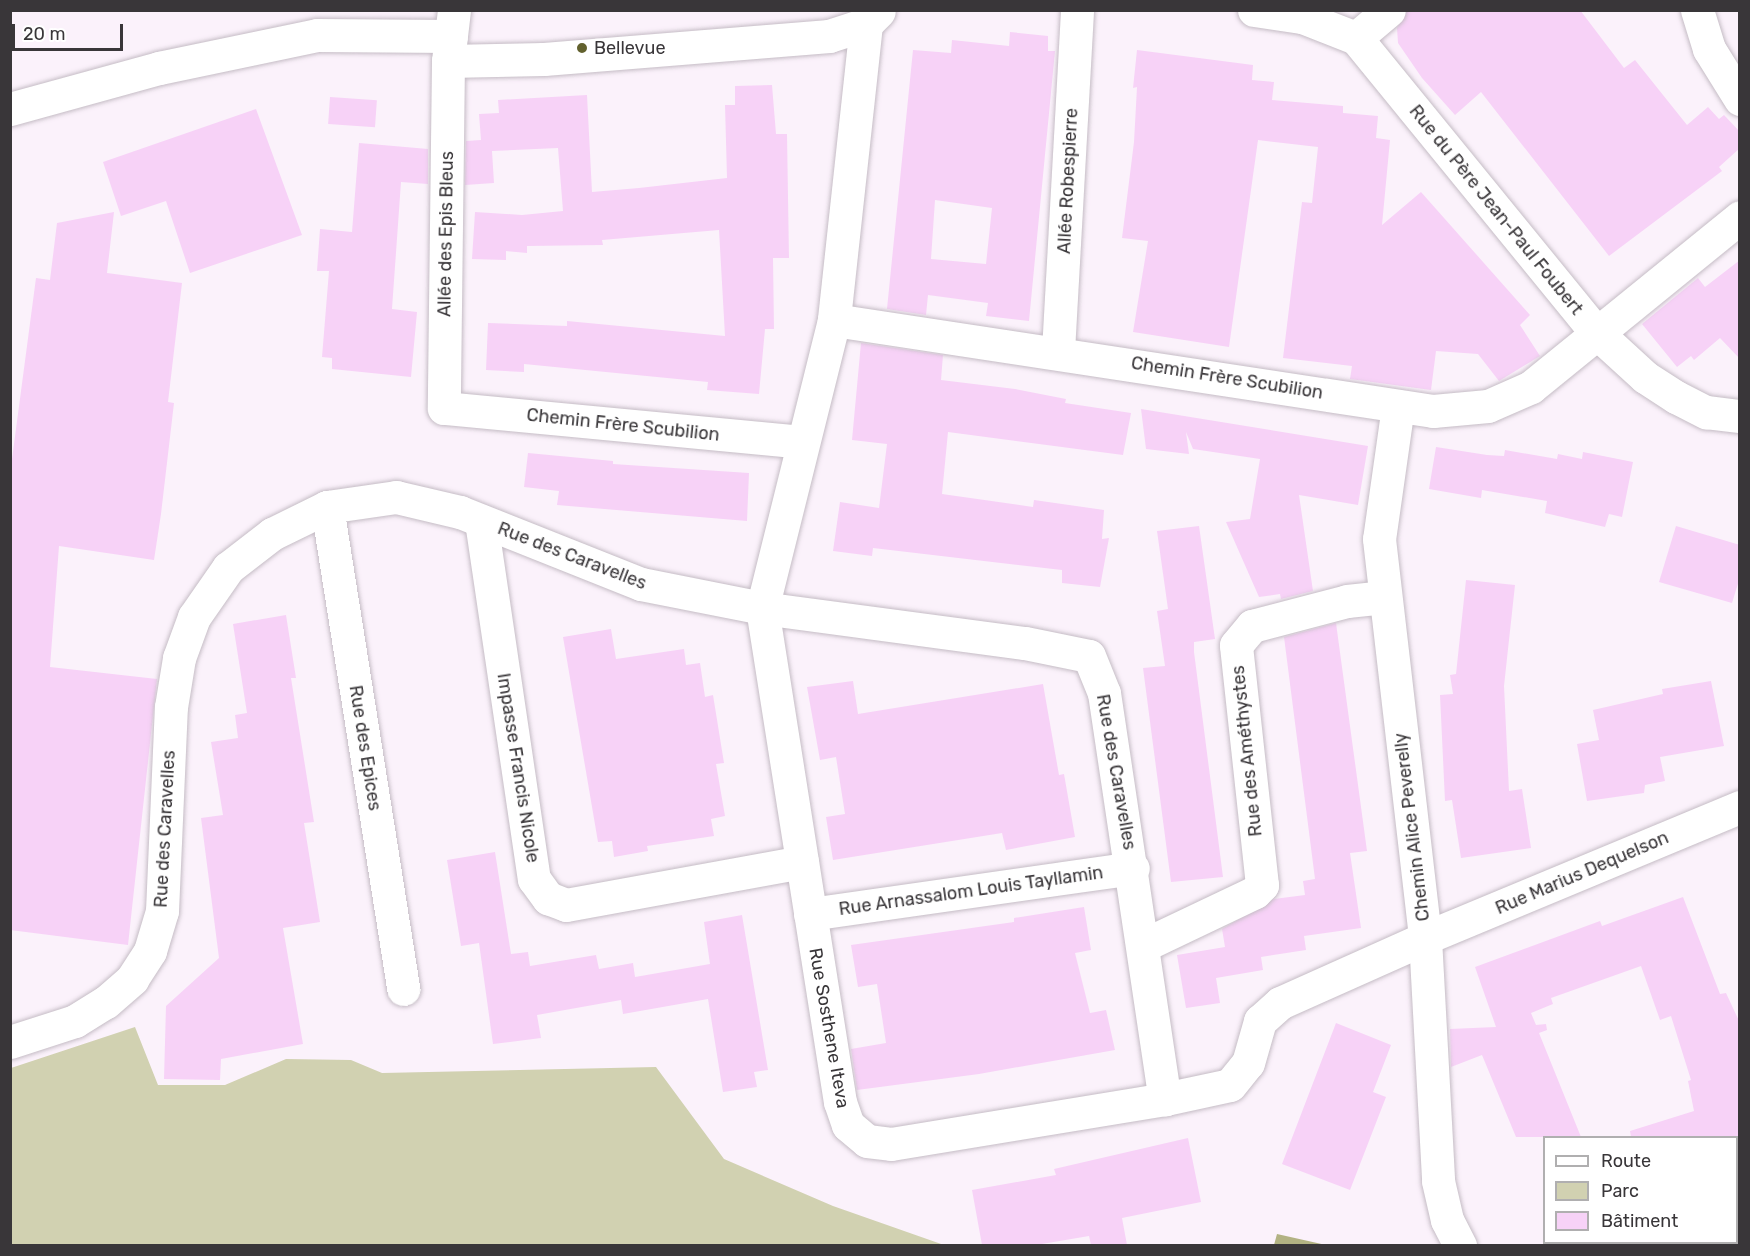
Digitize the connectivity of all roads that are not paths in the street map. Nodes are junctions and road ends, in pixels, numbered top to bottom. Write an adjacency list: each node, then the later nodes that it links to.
1 (1077, 10): 13 (street, Allée Robespierre)
2 (1254, 10): 7 (street, Rue du Père Jean-Paul Foubert)
3 (1389, 10): 7 (street)
4 (1697, 10): 8 (street)
5 (873, 17): 6 (street); 11 (street)
6 (451, 36): 9 (street); 15 (street, Allée des Epis Bleus)
7 (1356, 38): 12 (street, Rue du Père Jean-Paul Foubert)
8 (1740, 99)
9 (10, 109)
10 (1740, 217): 12 (street, Chemin Frère Scubilion)
11 (834, 320): 13 (street, Chemin Frère Scubilion); 17 (street)
12 (1597, 333): 14 (street, Chemin Frère Scubilion); 16 (street, Rue du Père Jean-Paul Foubert)
13 (1058, 351): 14 (street, Chemin Frère Scubilion)
14 (1398, 406): 20 (street, Chemin Alice Peverelly)
15 (444, 408): 17 (street, Chemin Frère Scubilion)
16 (1740, 416)
17 (801, 442): 21 (street)
18 (327, 507): 19 (street, Rue des Caravelles); 28 (street, Rue des Epices); 29 (street, Rue des Caravelles)
19 (481, 521): 21 (street, Rue des Caravelles); 23 (street, Impasse Francis Nicole)
20 (1385, 597): 26 (street, Chemin Alice Peverelly); 27 (street, Rue des Améthystes)
21 (762, 608): 23 (street, Rue Sosthene Iteva); 24 (street, Rue des Caravelles)
22 (1740, 807): 26 (street, Rue Marius Dequelson)
23 (802, 862): 25 (street, Rue Sosthene Iteva)
24 (1132, 868): 25 (street, Rue Arnassalom Louis Tayllamin); 27 (street, Rue des Caravelles)
25 (810, 914): 30 (street, Rue Sosthene Iteva)
26 (1425, 938): 30 (street, Rue Marius Dequelson); 31 (street, Chemin Alice Peverelly)
27 (1144, 945): 30 (street, Rue des Caravelles)
28 (403, 989)
29 (10, 1042)
30 (1165, 1099)
31 (1460, 1245)

